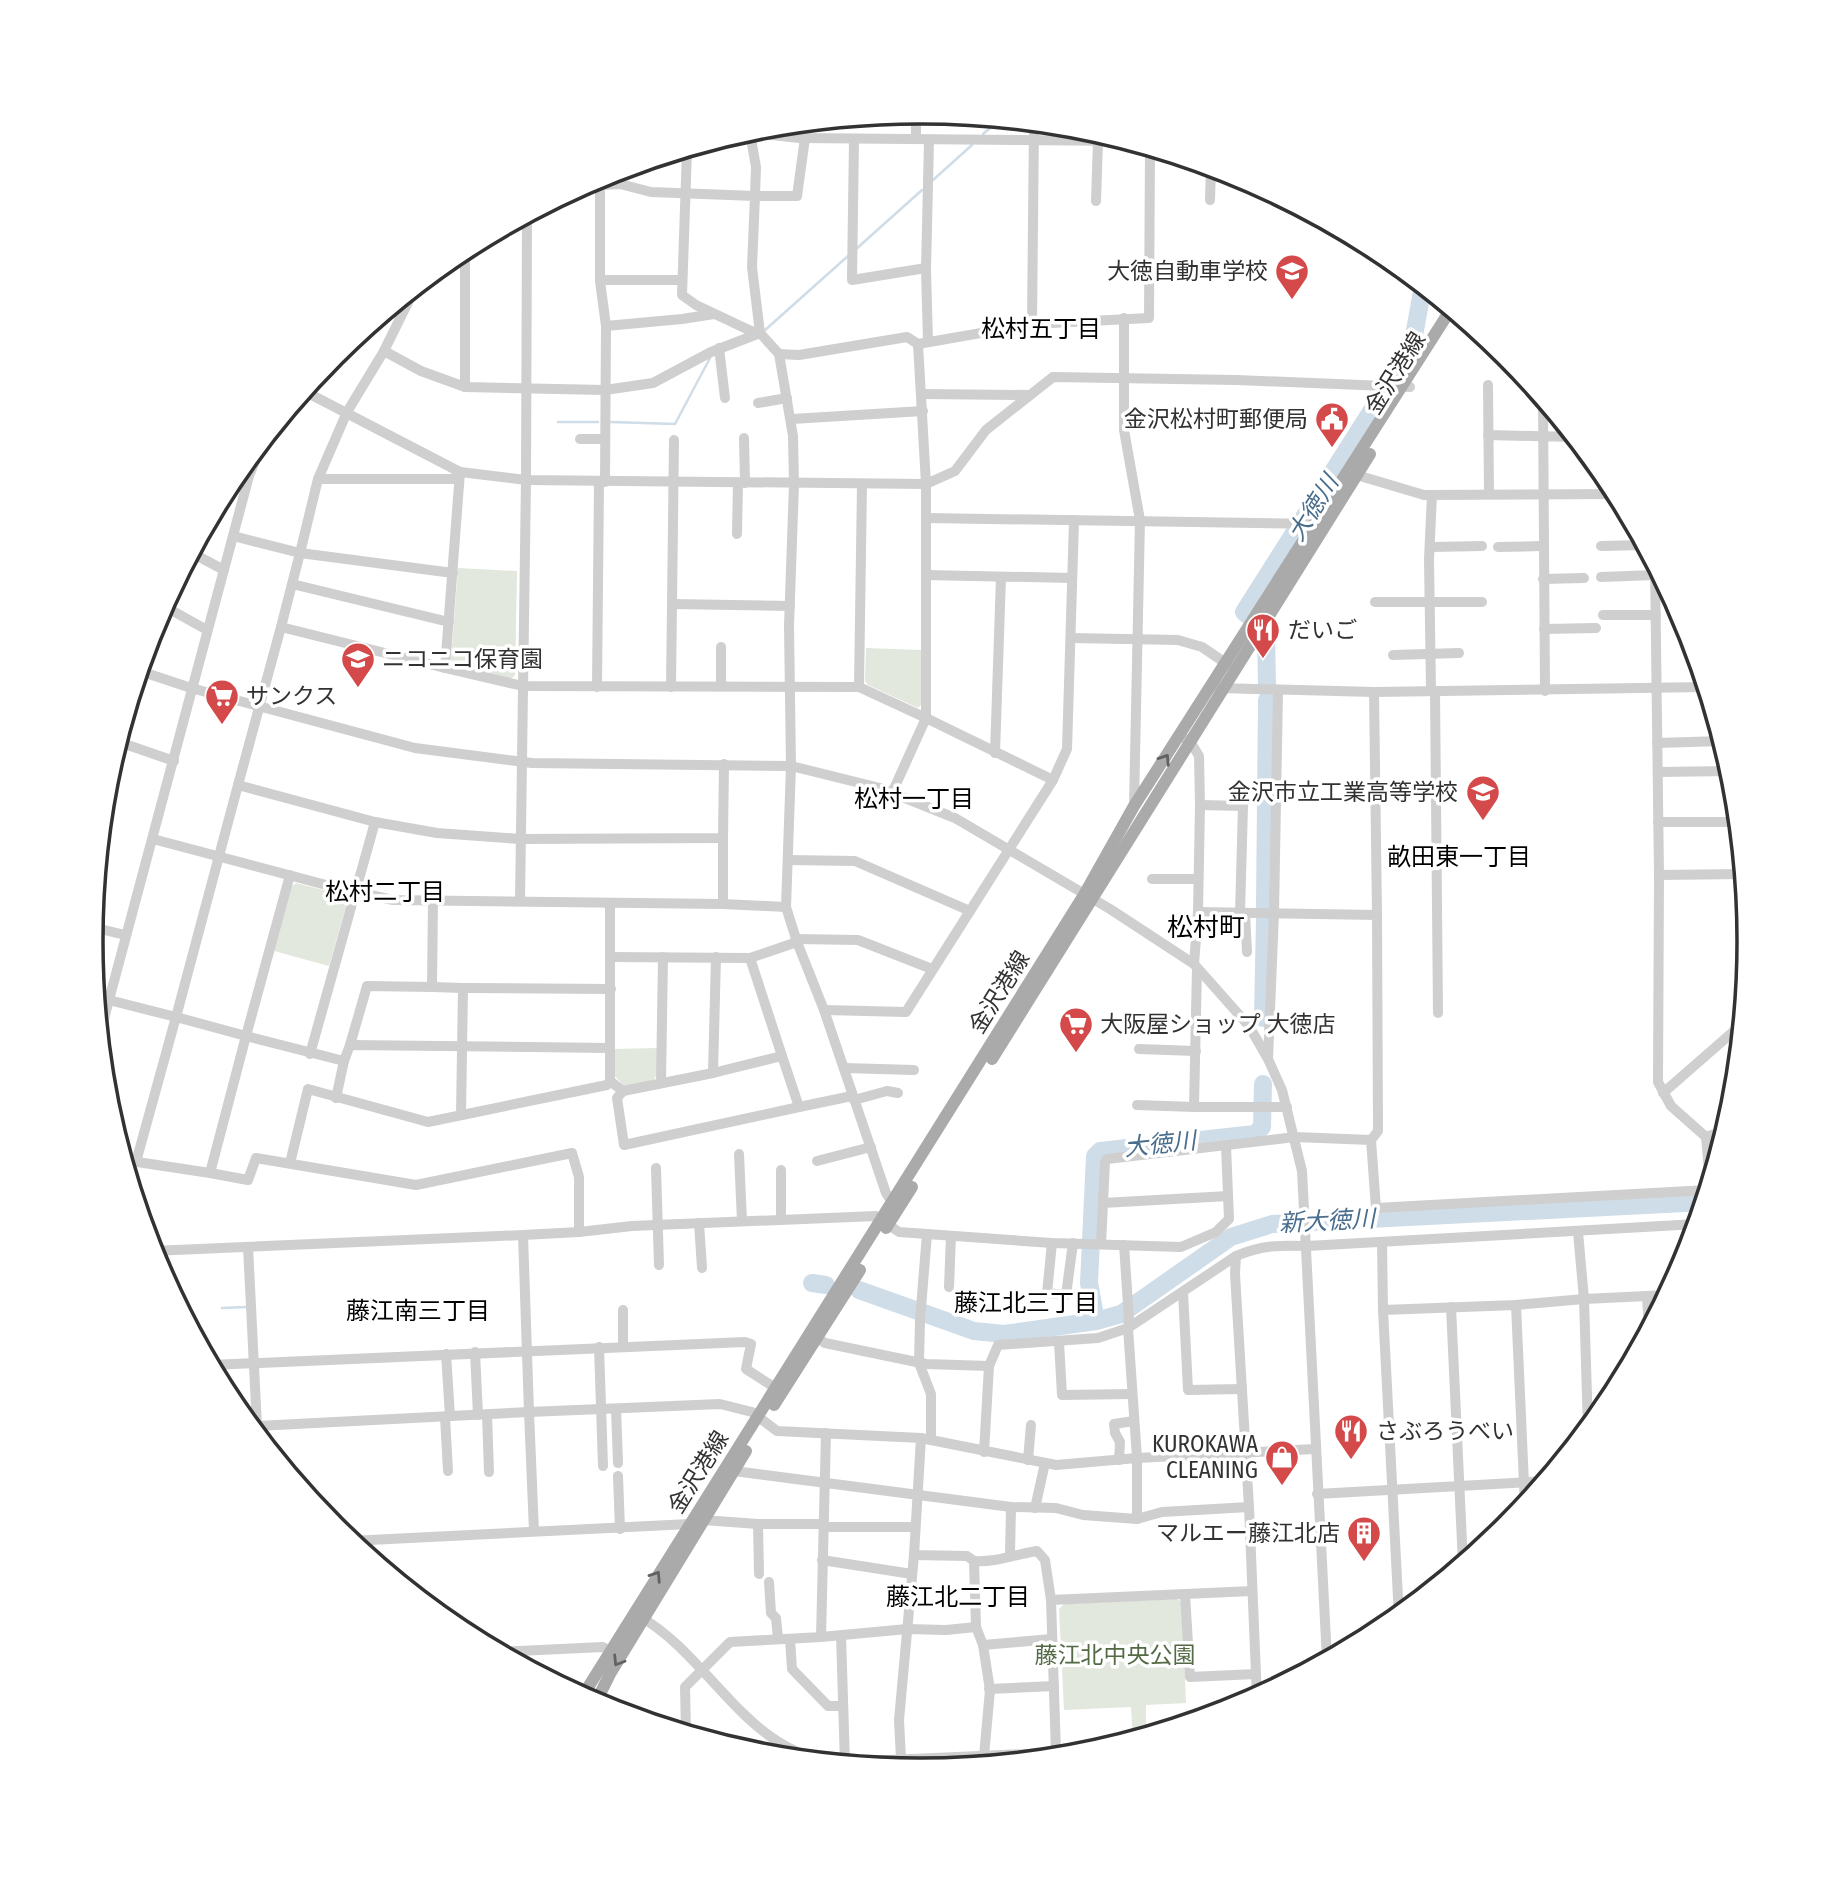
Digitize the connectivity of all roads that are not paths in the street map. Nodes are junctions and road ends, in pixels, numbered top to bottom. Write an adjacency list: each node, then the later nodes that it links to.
1 (916, 124): 7 (street)
2 (1034, 132): 9 (street)
3 (802, 133): 5 (street)
4 (783, 136): 5 (street)
5 (803, 138): 6 (street); 19 (street)
6 (854, 139): 7 (street); 24 (street)
7 (916, 139): 8 (street)
8 (929, 140): 9 (street); 24 (street)
9 (1034, 141): 10 (street); 32 (street)
10 (1084, 141)
11 (750, 143): 19 (street)
12 (1098, 144): 21 (street)
13 (1150, 158): 30 (street)
14 (687, 159): 18 (street)
15 (1211, 178): 20 (street)
16 (611, 185): 18 (street)
17 (599, 190): 25 (street)
18 (685, 193): 19 (street); 26 (street)
19 (755, 197): 34 (street)
20 (1210, 200)
21 (1096, 201)
22 (527, 226): 43 (street)
23 (465, 263): 42 (street)
24 (926, 268): 35 (street)
25 (600, 280): 26 (street); 33 (street)
26 (682, 280): 28 (street)
27 (406, 307): 37 (street)
28 (714, 314): 33 (street); 34 (street)
29 (1446, 316): 41 (main road, 金沢港線)
30 (1124, 318): 32 (street); 39 (street)
31 (1451, 321): 41 (main road, 金沢港線)
32 (1032, 324): 35 (street)
33 (606, 326): 44 (street)
34 (760, 333): 36 (street); 38 (street)
35 (923, 343): 38 (street); 45 (street)
36 (719, 348): 44 (street); 48 (street)
37 (384, 351): 42 (street); 52 (street)
38 (779, 354): 49 (street)
39 (1123, 378): 41 (street); 47 (street); 79 (street)
40 (1488, 384): 55 (street)
41 (1397, 386): 63 (main road, 金沢港線)
42 (465, 387): 43 (street)
43 (527, 388): 44 (street); 66 (street)
44 (605, 390): 60 (street)
45 (922, 394): 47 (street); 51 (street)
46 (313, 395): 52 (street)
47 (1030, 395): 72 (street)
48 (725, 398)
49 (788, 398): 50 (street); 54 (street)
50 (758, 403)
51 (923, 411): 54 (street); 72 (street)
52 (347, 412): 62 (street); 65 (street)
53 (1543, 413): 58 (street)
54 (792, 419): 70 (street)
55 (1488, 435): 58 (street); 73 (street)
56 (1563, 437): 58 (street)
57 (744, 438): 69 (street)
58 (1544, 438): 74 (street)
59 (580, 439): 60 (street)
60 (605, 439): 67 (street)
61 (674, 440): 68 (street)
62 (460, 472): 65 (street); 66 (street); 93 (street)
63 (1352, 474): 76 (street); 80 (main road, 金沢港線)
64 (249, 476): 82 (street)
65 (318, 479): 89 (street)
66 (526, 480): 67 (street); 124 (street)
67 (602, 482): 68 (street); 126 (street)
68 (673, 482): 69 (street); 105 (street)
69 (741, 483): 70 (street); 81 (street)
70 (794, 484): 71 (street); 106 (street)
71 (862, 484): 72 (street); 129 (street)
72 (926, 484): 77 (street)
73 (1489, 494): 74 (street); 76 (street)
74 (1544, 494): 75 (street); 88 (street)
75 (1604, 494)
76 (1432, 495): 85 (street)
77 (926, 518): 78 (street); 94 (street)
78 (1074, 520): 79 (street); 97 (street)
79 (1140, 520): 80 (street); 116 (street)
80 (1310, 524): 121 (main road, 金沢港線); 132 (main road, 金沢港線)
81 (737, 534)
82 (233, 536): 89 (street); 91 (street)
83 (1635, 545): 84 (street)
84 (1601, 546)
85 (1431, 547): 86 (street); 102 (street)
86 (1482, 547)
87 (1498, 547): 88 (street)
88 (1543, 547): 99 (street)
89 (300, 553): 93 (street); 100 (street)
90 (200, 557): 91 (street)
91 (224, 570): 114 (street)
92 (1648, 571): 96 (street)
93 (453, 573): 110 (street)
94 (926, 575): 95 (street); 139 (street)
95 (1001, 577): 97 (street); 144 (street)
96 (1601, 577)
97 (1072, 578): 115 (street)
98 (1584, 578): 99 (street)
99 (1543, 579): 113 (street)
100 (292, 584): 110 (street); 111 (street)
101 (1655, 585): 109 (street)
102 (1430, 601): 103 (street); 104 (street); 119 (street)
103 (1375, 602)
104 (1482, 602)
105 (672, 604): 106 (street); 127 (street)
106 (790, 606): 125 (street)
107 (173, 611): 114 (street)
108 (1603, 615): 109 (street)
109 (1656, 615): 133 (street)
110 (449, 622): 122 (street)
111 (281, 627): 122 (street); 138 (street)
112 (1596, 628): 113 (street)
113 (1544, 629): 136 (street)
114 (207, 630): 131 (street)
115 (1071, 638): 116 (street); 151 (street)
116 (1138, 639): 121 (street); 155 (street)
117 (722, 647): 128 (street)
118 (1459, 653): 119 (street)
119 (1431, 654): 120 (street); 135 (street)
120 (1393, 655)
121 (1227, 664): 132 (main road, 金沢港線)
122 (445, 668): 124 (street)
123 (149, 674): 131 (street)
124 (523, 686): 126 (street); 146 (street)
125 (790, 686): 128 (street); 129 (street); 148 (street)
126 (597, 687): 127 (street)
127 (671, 687): 128 (street)
128 (722, 687)
129 (859, 687): 139 (street)
130 (1697, 687): 133 (street)
131 (191, 688): 138 (street); 145 (street)
132 (1217, 688): 134 (street); 140 (main road, 金沢港線)
133 (1657, 688): 136 (street); 142 (street)
134 (1278, 691): 137 (street); 180 (street)
135 (1433, 691): 136 (street); 137 (street); 198 (street)
136 (1545, 691)
137 (1374, 692): 181 (street)
138 (259, 706): 146 (street); 152 (street)
139 (926, 718): 144 (street); 153 (street)
140 (1185, 738): 154 (street); 155 (main road, 金沢港線, one-way to 140); 171 (main road, 金沢港線)
141 (1713, 741): 142 (street)
142 (1657, 743): 150 (street)
143 (128, 744): 145 (street)
144 (995, 753): 151 (street)
145 (174, 761): 160 (street)
146 (521, 762): 147 (street); 161 (street)
147 (724, 764): 148 (street); 159 (street)
148 (791, 766): 153 (street); 164 (street)
149 (1719, 771): 150 (street)
150 (1658, 772): 157 (street)
151 (1053, 780): 162 (street)
152 (238, 785): 156 (street); 163 (street)
153 (892, 793): 162 (street)
154 (1200, 805): 169 (street); 179 (street)
155 (1134, 806): 171 (main road, 金沢港線)
156 (375, 822): 161 (street); 170 (street)
157 (1658, 822): 158 (street); 167 (street)
158 (1729, 822)
159 (723, 838): 161 (street); 175 (street)
160 (153, 839): 163 (street); 183 (street)
161 (520, 839): 173 (street)
162 (1009, 850): 171 (street); 177 (street)
163 (218, 855): 165 (street); 199 (street)
164 (789, 860): 176 (street); 177 (street)
165 (290, 874): 170 (street); 201 (street)
166 (1735, 874): 167 (street)
167 (1659, 875): 218 (street)
168 (1152, 879): 169 (street)
169 (1198, 879): 178 (street)
170 (356, 893): 172 (street); 207 (street)
171 (1088, 897): 190 (street); 243 (main road, 金沢港線)
172 (433, 900): 173 (street); 192 (street)
173 (520, 901): 174 (street)
174 (610, 903): 175 (street); 186 (street)
175 (723, 904): 176 (street)
176 (786, 907): 184 (street)
177 (970, 911): 191 (street)
178 (1198, 912): 179 (street); 190 (street)
179 (1243, 913): 180 (street); 185 (street)
180 (1274, 914): 181 (street); 209 (street)
181 (1377, 915): 229 (street)
182 (103, 929): 183 (street)
183 (125, 935): 195 (street)
184 (797, 941): 189 (street); 191 (street); 197 (street)
185 (1247, 952)
186 (610, 957): 187 (street); 194 (street)
187 (663, 957): 188 (street); 215 (street)
188 (716, 957): 189 (street); 213 (street)
189 (750, 958): 208 (street)
190 (1196, 966): 206 (street); 209 (street)
191 (932, 969): 197 (street)
192 (432, 987): 193 (street); 202 (street)
193 (463, 988): 194 (street); 203 (street)
194 (611, 989): 204 (street)
195 (108, 1000): 196 (street); 199 (street)
196 (106, 1008)
197 (824, 1010): 211 (street)
198 (1438, 1013)
199 (176, 1017): 201 (street); 235 (street)
200 (1732, 1032): 218 (street)
201 (246, 1036): 207 (street); 239 (street)
202 (349, 1045): 203 (street); 210 (street)
203 (461, 1046): 204 (street); 225 (street)
204 (610, 1048): 214 (street)
205 (1139, 1049): 206 (street)
206 (1196, 1051): 223 (street)
207 (310, 1054): 210 (street)
208 (782, 1055): 213 (street); 222 (street)
209 (1268, 1059): 224 (street)
210 (344, 1061): 219 (street)
211 (844, 1068): 212 (street); 220 (street)
212 (914, 1070)
213 (713, 1073): 215 (street)
214 (610, 1081): 216 (street); 225 (street)
215 (661, 1083): 216 (street)
216 (623, 1090): 222 (street)
217 (898, 1093): 220 (street)
218 (1663, 1093): 228 (street)
219 (336, 1098): 225 (street); 236 (street)
220 (853, 1098): 222 (street); 231 (street)
221 (1137, 1105): 223 (street)
222 (799, 1107)
223 (1194, 1107): 224 (street)
224 (1287, 1107): 227 (street)
225 (461, 1115)
226 (1714, 1134): 228 (street)
227 (1295, 1137): 229 (street); 230 (street); 260 (street)
228 (1706, 1137): 233 (street)
229 (1371, 1140): 240 (street)
230 (1226, 1146): 241 (street); 242 (street)
231 (871, 1147): 234 (street); 243 (street)
232 (739, 1154): 245 (street)
233 (1708, 1160)
234 (817, 1161)
235 (136, 1162): 239 (street)
236 (290, 1164): 239 (street); 251 (street)
237 (656, 1168): 248 (street)
238 (781, 1170): 244 (street)
239 (210, 1173)
240 (1698, 1191)
241 (1228, 1196): 242 (street); 259 (street)
242 (1103, 1203): 258 (street)
243 (894, 1206): 246 (main road, 金沢港線)
244 (781, 1220): 245 (street); 246 (street)
245 (742, 1221): 247 (street)
246 (886, 1221): 252 (street); 277 (main road, 金沢港線)
247 (699, 1223): 248 (street); 265 (street)
248 (656, 1225): 251 (street); 264 (street)
249 (1687, 1225): 250 (street)
250 (1578, 1231): 255 (street); 270 (street)
251 (579, 1232): 253 (street)
252 (927, 1234): 254 (street); 285 (street)
253 (523, 1235): 261 (street); 281 (street)
254 (951, 1236): 256 (street); 266 (street)
255 (1382, 1242): 260 (street); 274 (street)
256 (1052, 1243): 257 (street); 257 (street)
257 (1073, 1243): 258 (street)
258 (1094, 1244): 259 (street)
259 (1124, 1245): 276 (street)
260 (1307, 1246): 263 (street); 304 (street)
261 (248, 1247): 262 (street); 284 (street)
262 (164, 1251)
263 (1236, 1256): 267 (street); 288 (street)
264 (659, 1265)
265 (702, 1268)
266 (949, 1287)
267 (1183, 1292): 276 (street); 288 (street)
268 (1647, 1296): 269 (street); 270 (street); 275 (street)
269 (1657, 1296)
270 (1584, 1299): 271 (street); 294 (street)
271 (1516, 1305): 272 (street); 317 (street)
272 (1451, 1307): 274 (street); 320 (street)
273 (623, 1310): 279 (street)
274 (1383, 1310): 321 (street)
275 (1648, 1312)
276 (1129, 1323): 278 (street); 290 (street)
277 (813, 1335): 285 (street); 289 (main road, 金沢港線)
278 (1059, 1342): 287 (street); 290 (street)
279 (623, 1346): 280 (street); 289 (street)
280 (599, 1347): 281 (street); 291 (street)
281 (527, 1350): 282 (street); 293 (street)
282 (475, 1352): 283 (street); 296 (street)
283 (446, 1354): 284 (street); 297 (street)
284 (254, 1363): 286 (street); 295 (street)
285 (919, 1363): 287 (street); 303 (street)
286 (222, 1364)
287 (989, 1366): 305 (street)
288 (1242, 1389): 306 (street)
289 (779, 1390): 298 (main road, 金沢港線)
290 (1132, 1394): 299 (street)
291 (601, 1409): 292 (street); 293 (street); 312 (street)
292 (616, 1409): 298 (street); 310 (street)
293 (529, 1412): 296 (street); 334 (street)
294 (1588, 1413)
295 (255, 1415)
296 (482, 1415): 297 (street); 315 (street)
297 (447, 1417): 301 (street); 314 (street)
298 (761, 1418): 302 (street); 313 (main road, 金沢港線)
299 (1134, 1421): 307 (street); 309 (street)
300 (1031, 1425): 308 (street)
301 (264, 1428)
302 (826, 1433): 303 (street); 319 (street)
303 (926, 1439): 305 (street); 323 (street)
304 (1315, 1449): 306 (street); 324 (street)
305 (984, 1452): 308 (street)
306 (1245, 1454): 307 (street); 326 (street)
307 (1137, 1458): 309 (street); 328 (street)
308 (1028, 1460): 311 (street)
309 (1119, 1460): 311 (street)
310 (618, 1463)
311 (1045, 1463): 327 (street)
312 (603, 1466)
313 (730, 1468): 319 (street); 329 (main road, 金沢港線)
314 (448, 1471)
315 (489, 1472)
316 (618, 1476): 333 (street)
317 (1524, 1482): 318 (street); 320 (street); 322 (street)
318 (1534, 1482)
319 (824, 1484): 323 (street); 331 (street)
320 (1459, 1486): 321 (street); 336 (street)
321 (1392, 1490): 324 (street); 347 (street)
322 (1524, 1491)
323 (916, 1493): 325 (street); 332 (street)
324 (1317, 1494): 359 (street)
325 (1011, 1507): 327 (street); 337 (street)
326 (1249, 1507): 328 (street); 344 (street)
327 (1035, 1508): 328 (street)
328 (1137, 1519)
329 (696, 1520): 330 (street); 333 (street); 348 (main road, 金沢港線)
330 (758, 1524): 331 (street); 341 (street)
331 (823, 1525): 332 (street); 339 (street)
332 (915, 1527): 338 (street)
333 (620, 1529): 334 (street)
334 (534, 1531): 335 (street)
335 (365, 1540)
336 (1463, 1552)
337 (1010, 1554): 340 (street); 346 (street)
338 (914, 1555): 340 (street); 342 (street)
339 (822, 1560): 342 (street); 352 (street)
340 (974, 1561): 349 (street)
341 (759, 1574)
342 (912, 1574): 350 (street)
343 (769, 1582): 353 (street)
344 (1252, 1591): 345 (street); 361 (street)
345 (1185, 1594): 346 (street); 361 (street)
346 (1051, 1600): 355 (street)
347 (1398, 1604)
348 (639, 1616): 358 (main road, 金沢港線); 360 (street); 366 (main road, 金沢港線, one-way to 366)
349 (976, 1627): 350 (street); 356 (street)
350 (907, 1629): 351 (street); 373 (street)
351 (841, 1635): 352 (street); 367 (street)
352 (821, 1637): 354 (street)
353 (778, 1639): 354 (street); 360 (street)
354 (790, 1639): 367 (street)
355 (1052, 1639): 356 (street); 362 (street)
356 (983, 1645): 365 (street)
357 (516, 1651): 358 (street)
358 (610, 1651): 364 (main road, 金沢港線)
359 (1326, 1651)
360 (701, 1671): 368 (street); 369 (street)
361 (1256, 1674): 363 (street)
362 (1054, 1686): 365 (street); 370 (street)
363 (1256, 1686)
364 (588, 1688)
365 (989, 1689): 372 (street)
366 (600, 1693)
367 (843, 1706): 371 (street)
368 (686, 1724)
369 (787, 1747)
370 (1056, 1747)
371 (845, 1755)
372 (984, 1756): 374 (street)
373 (901, 1759)
374 (911, 1759)

